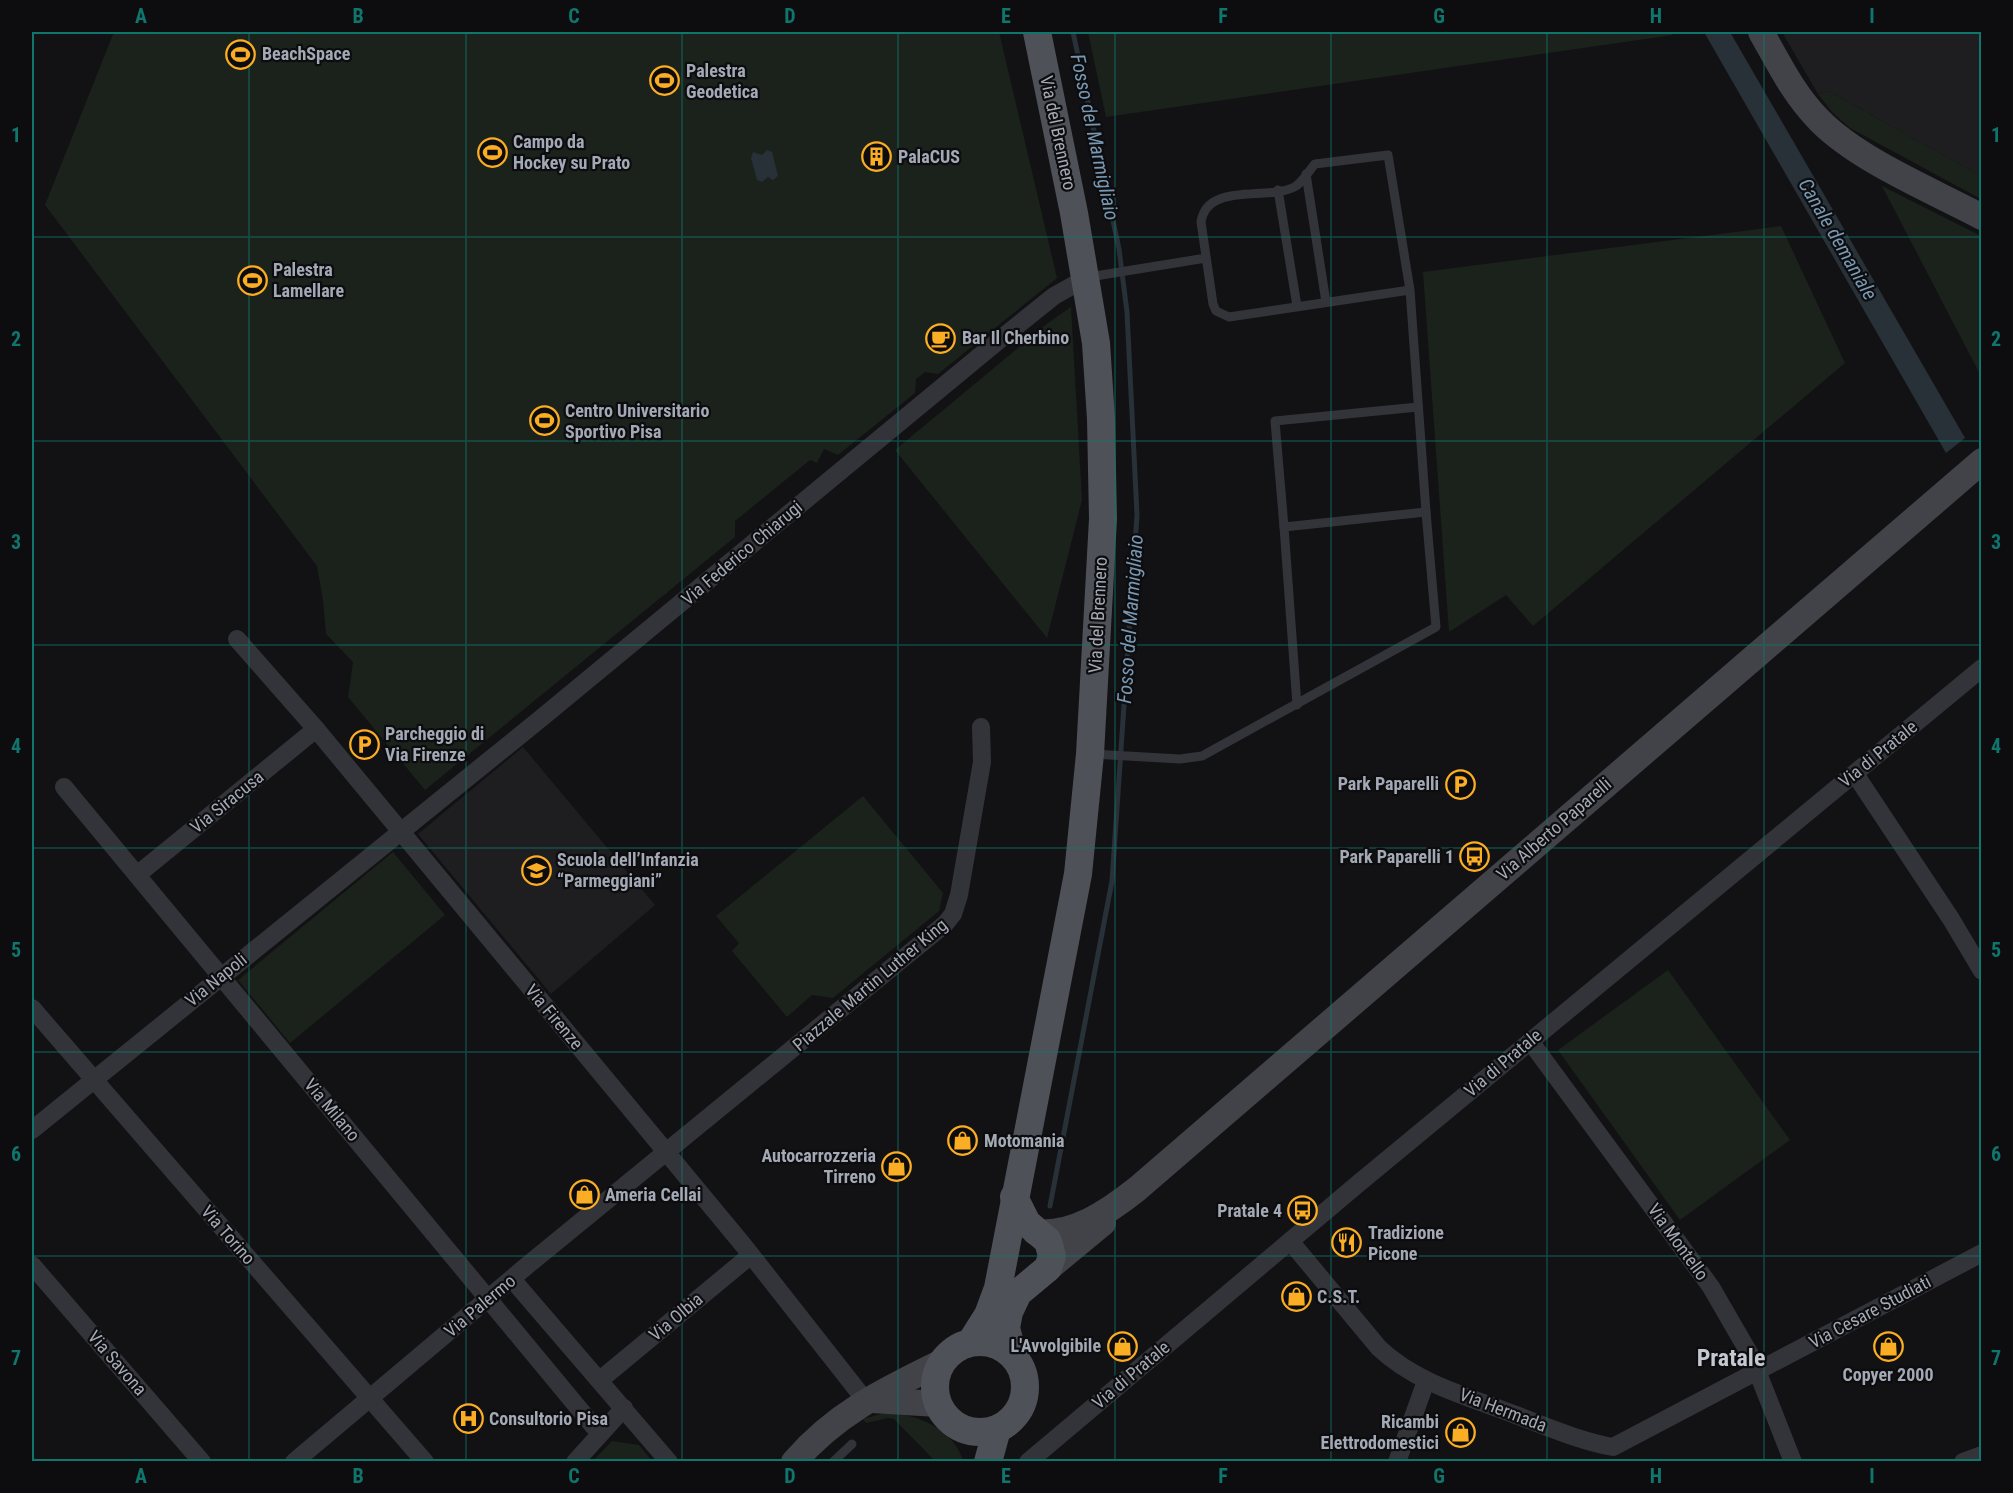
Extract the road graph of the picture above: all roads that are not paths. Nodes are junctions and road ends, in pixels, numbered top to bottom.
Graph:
1 (1037, 32) edge
2 (1761, 32) edge
3 (1306, 174) junction
4 (1278, 190) junction
5 (1982, 217) edge
6 (1206, 258) junction
7 (1095, 276) junction
8 (1410, 290) junction
9 (1326, 302) junction
10 (1297, 306) junction
11 (1418, 407) junction
12 (1982, 461) edge
13 (1426, 513) junction
14 (1284, 527) junction
15 (237, 639) dead end
16 (1982, 668) edge
17 (1297, 705) junction
18 (981, 727) dead end
19 (316, 729) junction
20 (1102, 755) junction
21 (1855, 774) junction
22 (64, 787) dead end
23 (400, 830) junction
24 (137, 875) junction
25 (1982, 971) edge
26 (220, 975) junction
27 (32, 1008) edge
28 (1530, 1041) junction
29 (93, 1080) junction
30 (32, 1130) edge
31 (667, 1153) junction
32 (1014, 1197) junction
33 (1126, 1197) junction
34 (1035, 1232) junction
35 (1290, 1241) junction
36 (1006, 1248) junction
37 (1982, 1253) edge
38 (751, 1255) junction
39 (32, 1265) edge
40 (1046, 1271) junction
41 (512, 1279) junction
42 (488, 1300) junction
43 (971, 1342) junction
44 (1013, 1355) junction
45 (942, 1362) junction
46 (1758, 1371) junction
47 (600, 1380) junction
48 (1426, 1381) junction
49 (371, 1398) junction
50 (865, 1400) junction
51 (938, 1404) junction
52 (624, 1408) junction
53 (997, 1429) junction
54 (967, 1430) junction
55 (600, 1434) junction
56 (852, 1444) dead end
57 (1610, 1454) edge
58 (1982, 1455) edge
59 (202, 1461) edge
60 (294, 1461) edge
61 (425, 1461) edge
62 (575, 1461) edge
63 (669, 1461) edge
64 (794, 1461) edge
65 (833, 1461) edge
66 (973, 1461) edge
67 (988, 1461) edge
68 (1028, 1461) edge
69 (1397, 1461) edge
70 (1793, 1461) edge
71 (1963, 1461) edge

1 - 7 main road, Via del Brennero
2 - 5 main road
3 - 4 lane
3 - 8 lane
3 - 9 lane
4 - 6 lane
4 - 10 lane
6 - 7 lane
6 - 10 lane
7 - 20 main road, Via del Brennero
7 - 23 street, Via Federico Chiarugi
8 - 9 lane
8 - 11 lane
9 - 10 lane
11 - 13 lane
11 - 14 lane
12 - 33 main road, Via Alberto Paparelli
13 - 14 lane
13 - 17 lane
14 - 17 lane
15 - 19 street, Via Firenze
16 - 21 street, Via di Pratale
17 - 20 lane
18 - 31 street, Piazzale Martin Luther King
19 - 23 street, Via Firenze
19 - 24 street, Via Siracusa
20 - 32 main road, Via del Brennero
21 - 25 street
21 - 28 street, Via di Pratale
22 - 24 street, Via Milano
23 - 26 street, Via Napoli
23 - 31 street, Via Firenze
24 - 26 street, Via Milano
26 - 29 street, Via Napoli
26 - 42 street, Via Milano
27 - 29 street, Via Torino
28 - 35 street, Via di Pratale
28 - 46 street, Via Montello
29 - 30 street, Via Napoli
29 - 49 street, Via Torino
31 - 38 street, Via Firenze
31 - 41 street, Via Palermo
32 - 34 main road
32 - 36 main road, Via del Brennero
33 - 34 main road, Via Alberto Paparelli
33 - 40 main road, Via Alberto Paparelli
34 - 36 main road
34 - 40 main road
35 - 48 street, Via Hermada
35 - 68 street, Via di Pratale
36 - 43 main road, Via del Brennero
37 - 46 street, Via Cesare Studiati
38 - 47 street, Via Olbia
38 - 50 street, Via Firenze
39 - 59 street, Via Savona
40 - 44 main road
41 - 42 street, Via Palermo
41 - 47 street
42 - 49 street, Via Palermo
42 - 55 street, Via Milano
43 - 44 main road
43 - 45 main road
44 - 53 main road
45 - 50 main road
45 - 51 main road
46 - 57 street, Via Hermada
46 - 70 street, Via Montello
47 - 52 street
48 - 57 street, Via Hermada
48 - 69 street
49 - 60 street, Via Palermo
49 - 61 street, Via Torino
50 - 51 main road
50 - 64 main road
51 - 54 main road
52 - 55 street
52 - 63 street
53 - 54 main road
53 - 67 main road
54 - 66 main road
55 - 62 street
56 - 65 lane
58 - 71 street

